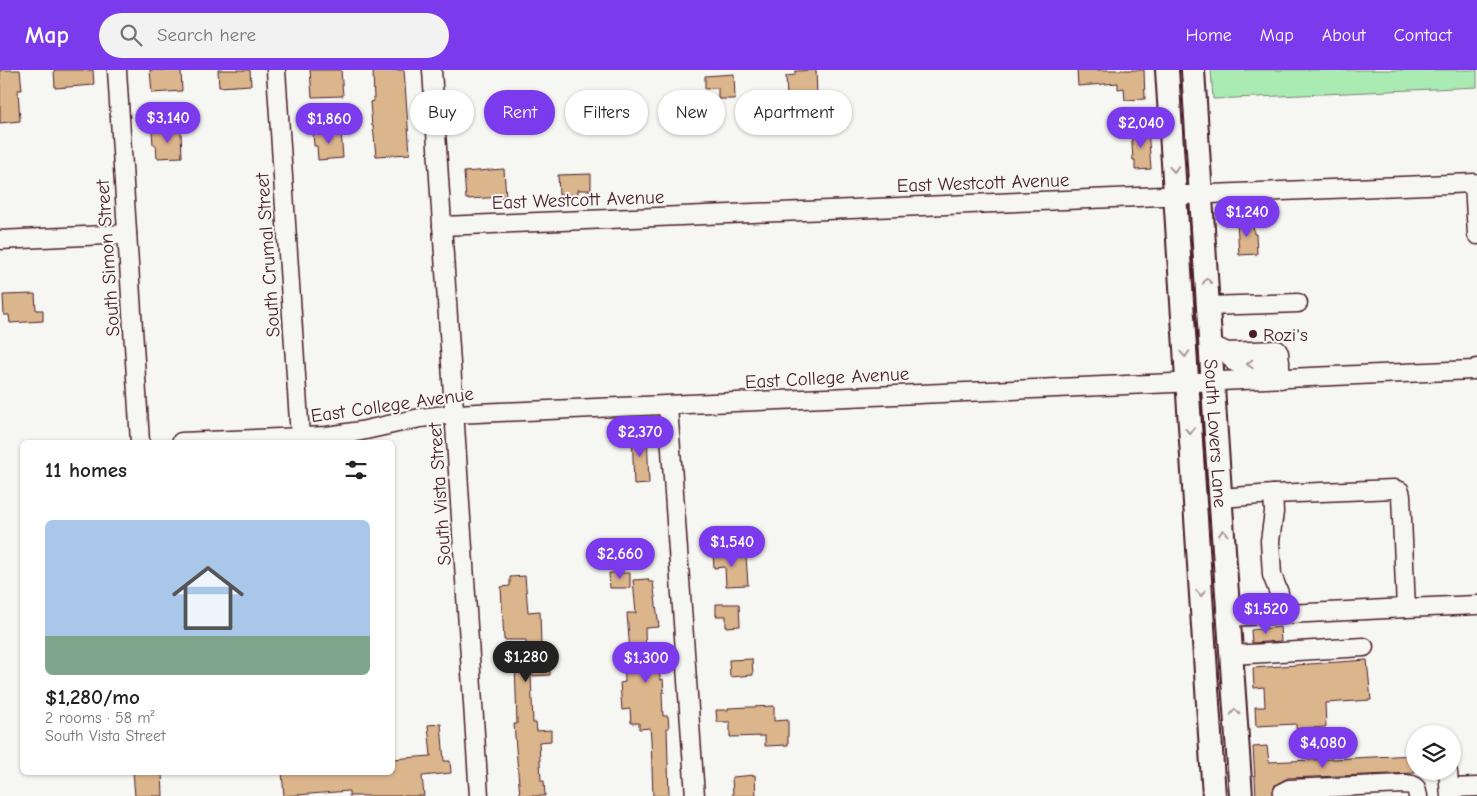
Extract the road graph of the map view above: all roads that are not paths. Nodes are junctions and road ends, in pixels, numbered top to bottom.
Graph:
1 (117, 70) edge
2 (276, 70) edge
3 (432, 70) edge
4 (1167, 70) edge
5 (1193, 70) edge
6 (1175, 194) junction
7 (1201, 194) junction
8 (442, 226) junction
9 (127, 234) junction
10 (1477, 235) edge
11 (0, 240) edge
12 (1298, 303) dead end
13 (1208, 306) junction
14 (1219, 348) junction
15 (1477, 368) edge
16 (1280, 371) junction
17 (1186, 382) junction
18 (1213, 382) junction
19 (668, 406) junction
20 (455, 414) junction
21 (300, 437) junction
22 (140, 440) edge
23 (229, 440) edge
24 (1273, 494) junction
25 (1221, 498) junction
26 (1477, 606) edge
27 (1406, 608) junction
28 (1280, 614) junction
29 (1228, 617) junction
30 (1364, 647) dead end
31 (1231, 655) junction
32 (1208, 694) junction
33 (1449, 785) edge
34 (1477, 787) edge
35 (479, 796) edge
36 (695, 796) edge
37 (1214, 796) edge
38 (1228, 796) edge
39 (1241, 796) edge
40 (1282, 796) edge
41 (1418, 796) edge

1 - 9 street, South Simon Street
2 - 21 street, South Crumal Street
3 - 8 street, South Vista Street
4 -> 6 main road, South Lovers Lane
5 - 7 main road, South Lovers Lane
6 - 7 street, East Westcott Avenue
6 - 8 street, East Westcott Avenue
6 -> 17 main road, South Lovers Lane
7 - 10 street, East Westcott Avenue
13 -> 7 main road, South Lovers Lane
8 - 20 street, South Vista Street
9 - 11 street
9 - 22 street, South Simon Street
12 - 13 street
13 - 14 main road, South Lovers Lane
16 -> 14 street
14 - 18 main road, South Lovers Lane
15 - 16 street, East College Avenue
16 - 18 street, East College Avenue
17 - 18 street, East College Avenue
17 - 19 street, East College Avenue
17 -> 32 main road, South Lovers Lane
18 - 25 main road, South Lovers Lane
19 - 20 street, East College Avenue
19 - 36 street
20 - 21 street, East College Avenue
20 - 35 street, South Vista Street
21 - 23 street, East College Avenue
24 - 25 street
24 - 27 street
24 - 28 street
29 -> 25 main road, South Lovers Lane
26 - 27 street
27 - 28 street
28 - 29 street
29 - 31 main road, South Lovers Lane
30 - 31 street
39 -> 31 main road, South Lovers Lane
32 - 37 main road, South Lovers Lane
32 - 38 main road
33 - 34 street
40 - 41 street

